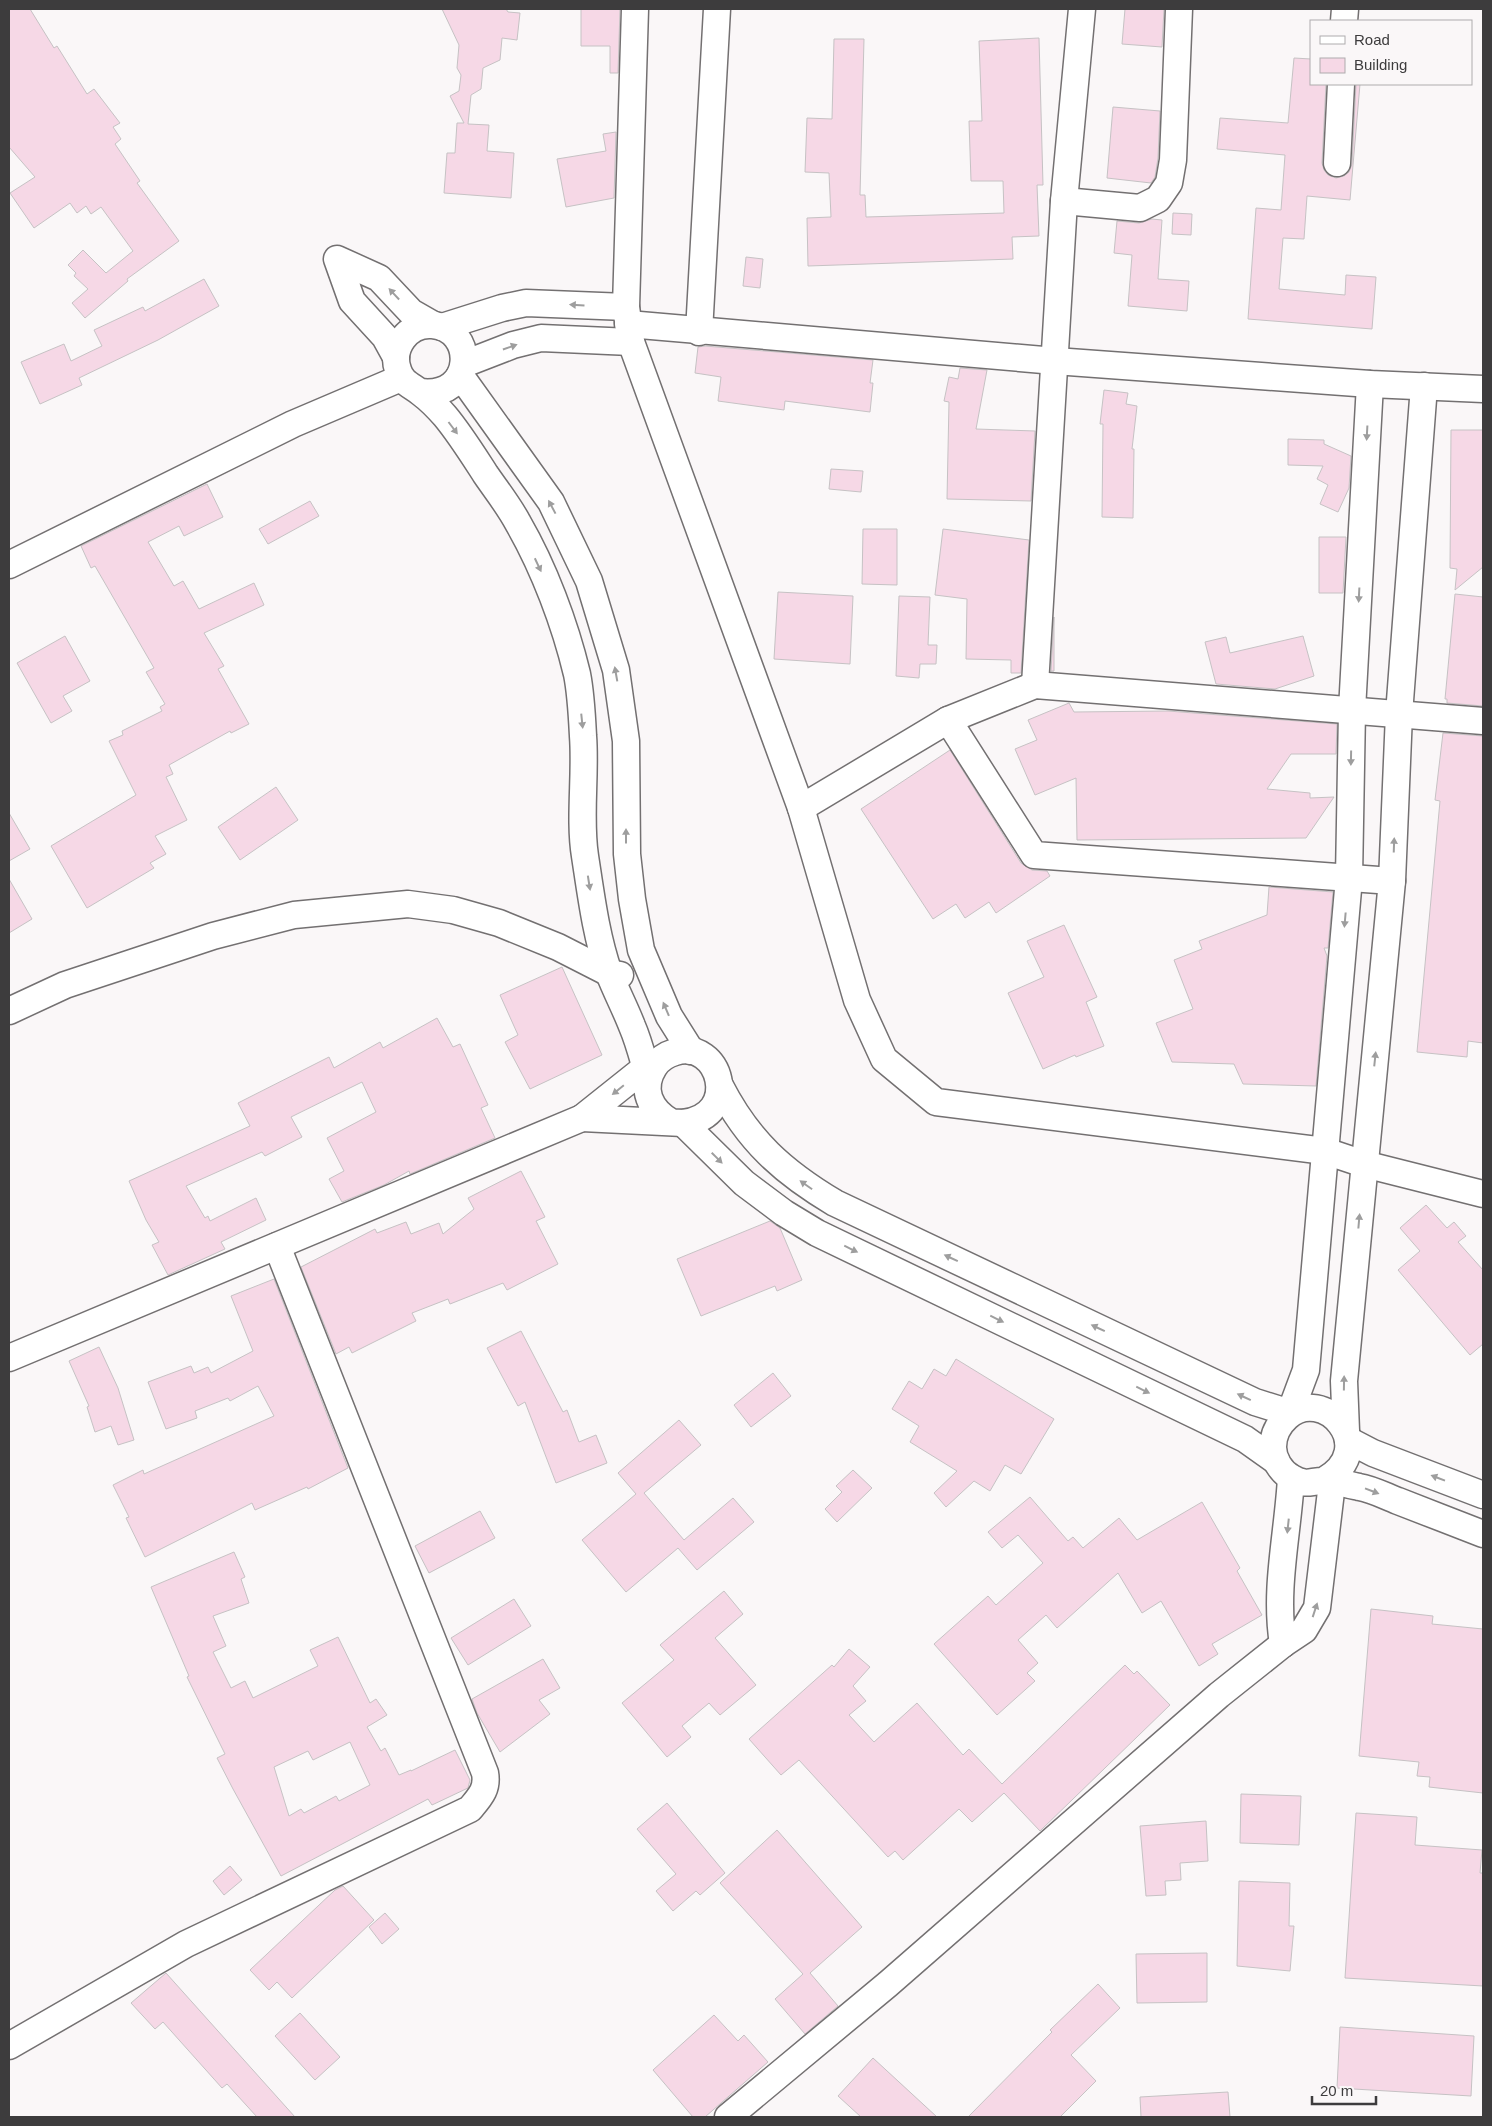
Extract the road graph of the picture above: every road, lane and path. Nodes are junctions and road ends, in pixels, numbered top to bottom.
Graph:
1 (635, 9) edge
2 (718, 9) edge
3 (1082, 9) edge
4 (1179, 9) edge
5 (1341, 85) edge
6 (1337, 164) dead end
7 (1064, 201) junction
8 (628, 324) junction
9 (437, 326) junction
10 (699, 332) junction
11 (1055, 361) junction
12 (462, 369) junction
13 (406, 376) junction
14 (1370, 384) junction
15 (1424, 386) junction
16 (1483, 389) edge
17 (9, 565) edge
18 (1034, 685) junction
19 (1352, 710) junction
20 (1399, 714) junction
21 (948, 720) junction
22 (1483, 721) edge
23 (801, 808) junction
24 (1349, 878) junction
25 (1392, 881) junction
26 (609, 973) junction
27 (654, 980) junction
28 (9, 1012) edge
29 (691, 1051) junction
30 (650, 1068) junction
31 (720, 1086) junction
32 (582, 1118) junction
33 (677, 1122) junction
34 (1325, 1151) junction
35 (1364, 1164) junction
36 (1483, 1194) edge
37 (277, 1246) junction
38 (9, 1358) edge
39 (1290, 1413) junction
40 (1347, 1436) junction
41 (1284, 1470) junction
42 (1331, 1479) junction
43 (1483, 1495) edge
44 (1483, 1534) edge
45 (1283, 1644) junction
46 (9, 2046) edge
47 (728, 2117) edge

1 - 8 street
2 - 10 street
3 - 7 street
4 - 7 street
5 - 6 street
7 - 11 street
8 -> 9 street
8 - 10 street
12 -> 8 street
8 - 23 street
9 - 12 street
9 - 13 street
9 -> 13 street
10 - 11 street
11 - 14 street
11 - 18 street
12 - 13 street
27 -> 12 street
13 - 17 street
13 -> 26 street
14 - 15 street
14 -> 19 street
15 - 16 street
15 - 20 street
18 - 19 street
18 - 21 street
19 - 20 street
19 -> 24 street
20 - 22 street
25 -> 20 street
21 - 23 street
21 - 24 street
23 - 34 street
24 - 25 street
24 -> 34 street
35 -> 25 street
26 - 27 street
26 - 28 street
26 - 30 street
29 -> 27 street
29 - 30 street
29 - 31 street
30 -> 32 street
30 - 33 street
31 - 33 street
39 -> 31 street
32 - 33 street
32 - 37 street
33 -> 41 street
34 - 35 street
34 - 39 street
35 - 36 street
40 -> 35 street
37 - 38 street
37 - 46 street
39 - 40 street
39 - 41 street
40 - 42 street
43 -> 40 street
41 - 42 street
41 -> 45 street
42 -> 44 street
45 -> 42 street
45 - 47 street

